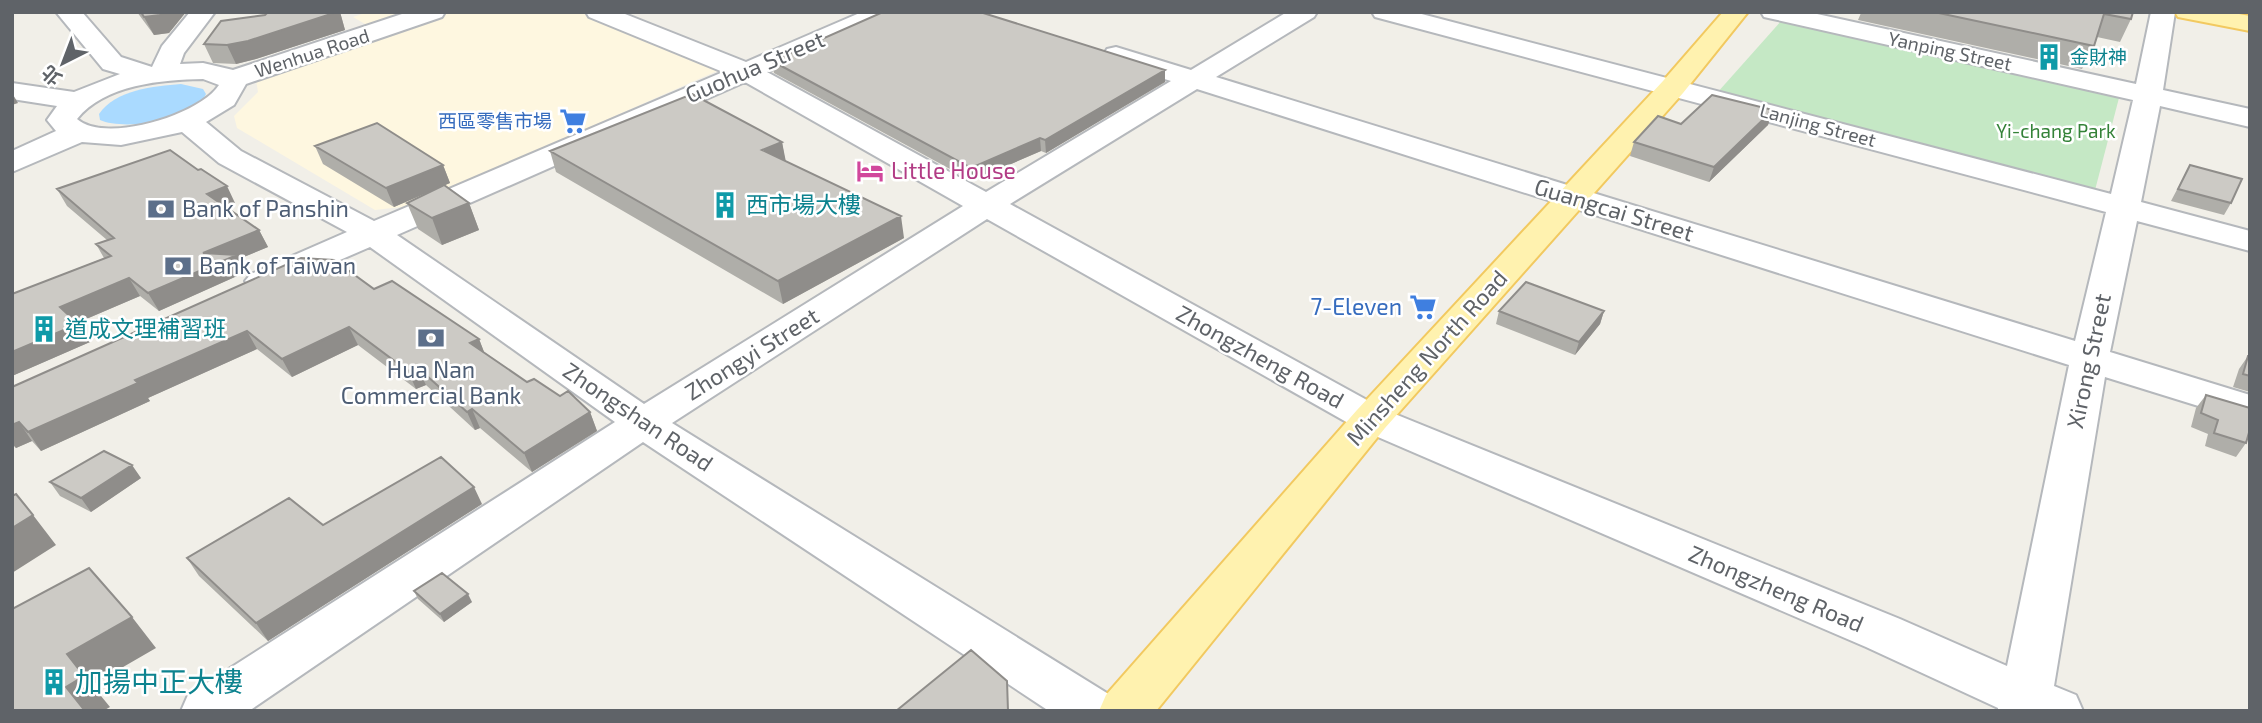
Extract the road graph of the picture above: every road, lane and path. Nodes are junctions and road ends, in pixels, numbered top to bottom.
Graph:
1 (68, 12) edge
2 (203, 12) edge
3 (433, 12) edge
4 (598, 12) edge
5 (884, 12) edge
6 (1305, 12) edge
7 (1384, 12) edge
8 (1736, 12) edge
9 (1773, 12) edge
10 (2162, 12) edge
11 (2187, 12) edge
12 (2250, 24) edge
13 (1092, 48) edge
14 (747, 72) junction
15 (157, 74) junction
16 (1194, 79) junction
17 (230, 80) junction
18 (1673, 87) junction
19 (12, 91) edge
20 (2149, 95) junction
21 (78, 101) junction
22 (2250, 118) edge
23 (187, 121) junction
24 (75, 134) junction
25 (12, 163) edge
26 (1571, 196) junction
27 (988, 204) junction
28 (2122, 206) junction
29 (371, 232) junction
30 (2250, 241) edge
31 (237, 293) edge
32 (2090, 359) junction
33 (2250, 409) edge
34 (1371, 419) junction
35 (643, 424) junction
36 (2036, 706) edge
37 (207, 711) edge
38 (1091, 711) edge
39 (1125, 711) edge

1 - 15 street
2 - 15 street
3 - 17 street, Wenhua Road
4 - 14 street, Zhongzheng Road
5 - 14 street, Guohua Street
6 - 16 street, Zhongyi Street
7 - 18 street, Lanjing Street
8 - 18 main road, Minsheng North Road
9 - 20 street, Yanping Street
10 - 20 street, Xirong Street
11 - 12 main road
13 - 16 street, Guangcai Street
14 - 27 street, Zhongzheng Road
14 - 29 street, Guohua Street
15 - 17 street
15 - 21 street
16 - 26 street, Guangcai Street
16 - 27 street, Zhongyi Street
17 - 23 street
18 - 26 main road, Minsheng North Road
18 - 28 street, Lanjing Street
19 - 21 street
20 - 22 street, Yanping Street
20 - 28 street, Xirong Street
21 - 24 street
23 - 24 street
23 - 29 street, Zhongshan Road
24 - 25 street
26 - 32 street, Guangcai Street
26 - 34 main road, Minsheng North Road
27 - 34 street, Zhongzheng Road
27 - 35 street, Zhongyi Street
28 - 30 street, Lanjing Street
28 - 32 street, Xirong Street
29 - 31 street, Guohua Street
29 - 35 street, Zhongshan Road
32 - 33 street, Guangcai Street
32 - 36 street, Xirong Street
34 - 36 street, Zhongzheng Road
34 - 39 main road, Minsheng North Road
35 - 37 street, Zhongyi Street
35 - 38 street, Zhongshan Road

